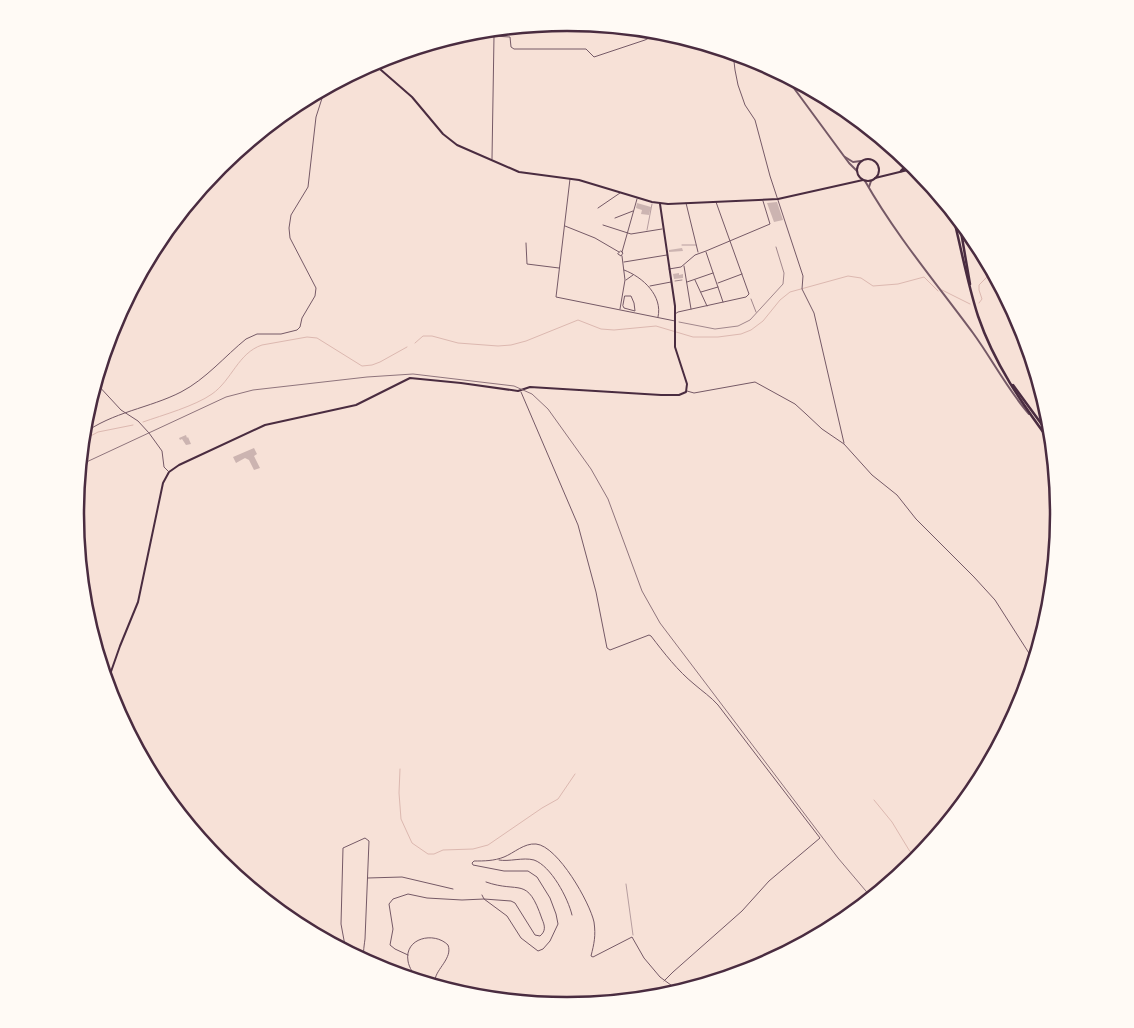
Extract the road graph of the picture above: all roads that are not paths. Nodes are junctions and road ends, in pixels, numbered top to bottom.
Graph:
1 (497, 36) edge
2 (494, 37) edge
3 (648, 38) edge
4 (733, 61) edge
5 (380, 69) edge
6 (794, 88) edge
7 (322, 99) edge
8 (843, 156) junction
9 (492, 161) junction
10 (861, 162) junction
11 (879, 169) junction
12 (903, 169) edge
13 (905, 170) edge
14 (857, 171) junction
15 (901, 171) junction
16 (858, 175) junction
17 (887, 175) junction
18 (570, 178) junction
19 (875, 178) junction
20 (864, 180) junction
21 (871, 181) junction
22 (852, 183) junction
23 (869, 190) junction
24 (621, 193) junction
25 (637, 198) junction
26 (778, 199) junction
27 (763, 200) junction
28 (652, 202) junction
29 (716, 202) junction
30 (660, 204) junction
31 (686, 204) junction
32 (598, 208) dead end
33 (633, 211) junction
34 (615, 218) dead end
35 (564, 226) junction
36 (602, 226) dead end
37 (663, 229) junction
38 (956, 229) edge
39 (627, 232) junction
40 (647, 232) junction
41 (962, 238) edge
42 (730, 241) junction
43 (526, 243) dead end
44 (696, 244) junction
45 (682, 245) dead end
46 (706, 251) junction
47 (619, 252) junction
48 (622, 252) junction
49 (699, 253) junction
50 (667, 255) junction
51 (622, 256) junction
52 (624, 262) junction
53 (684, 265) junction
54 (559, 268) junction
55 (669, 269) junction
56 (624, 270) junction
57 (713, 273) junction
58 (634, 274) junction
59 (743, 274) junction
60 (625, 280) junction
61 (694, 280) junction
62 (671, 282) junction
63 (686, 282) junction
64 (717, 283) junction
65 (650, 286) dead end
66 (970, 286) junction
67 (718, 287) junction
68 (700, 292) junction
69 (723, 302) junction
70 (708, 306) junction
71 (624, 308) joint
72 (675, 309) junction
73 (620, 310) junction
74 (691, 310) junction
75 (678, 312) junction
76 (675, 315) junction
77 (658, 318) junction
78 (675, 321) junction
79 (1005, 374) junction
80 (101, 388) edge
81 (520, 391) junction
82 (687, 391) junction
83 (125, 413) junction
84 (1033, 419) junction
85 (1041, 423) edge
86 (92, 428) edge
87 (1042, 431) edge
88 (844, 444) junction
89 (169, 472) junction
90 (1029, 653) edge
91 (111, 672) edge
92 (498, 859) junction
93 (367, 878) junction
94 (486, 882) dead end
95 (626, 884) dead end
96 (453, 889) dead end
97 (482, 895) dead end
98 (484, 899) junction
99 (572, 915) dead end
100 (632, 937) junction
101 (345, 942) edge
102 (363, 952) edge
103 (408, 955) junction
104 (413, 971) edge
105 (435, 978) edge
106 (664, 981) junction
107 (670, 985) edge

1 - 3 street
2 - 9 street
4 - 26 street
5 - 9 main road
6 - 8 street
7 - 83 street
8 - 10 street
8 - 14 street
9 - 18 main road
10 - 11 main road
10 - 14 main road
11 - 17 main road
11 - 19 main road
12 - 15 main road
13 - 15 main road
14 - 16 main road
15 - 17 main road
16 - 20 main road
16 - 22 main road
17 - 19 main road
18 - 24 main road
18 - 35 street
19 - 21 main road
20 - 21 main road
20 - 22 main road
20 - 23 street
21 - 23 street
22 - 26 main road
23 - 84 street
24 - 25 main road
24 - 32 street
25 - 28 main road
25 - 33 street
26 - 27 main road
26 - 88 street
27 - 29 main road
27 - 42 street
28 - 30 main road
28 - 40 lane
29 - 31 main road
29 - 42 street
30 - 31 main road
30 - 37 main road
31 - 44 street
33 - 34 street
33 - 39 street
35 - 47 street
35 - 54 street
36 - 39 street
37 - 40 street
37 - 50 main road
38 - 66 main road
39 - 40 street
39 - 48 street
41 - 66 main road
42 - 46 street
42 - 59 street
43 - 54 street
44 - 45 lane
44 - 49 street
46 - 49 street
46 - 57 street
47 - 48 street
47 - 51 street
48 - 51 street
49 - 53 street
50 - 52 street
50 - 55 main road
51 - 52 street
52 - 56 street
53 - 55 street
53 - 63 street
54 - 73 street
55 - 62 main road
56 - 58 street
56 - 60 street
57 - 61 street
57 - 64 street
58 - 60 street
58 - 77 street
59 - 64 street
59 - 69 street
60 - 73 street
61 - 63 street
61 - 68 street
62 - 65 street
62 - 72 main road
63 - 74 street
64 - 67 street
66 - 79 main road
67 - 68 street
67 - 69 street
68 - 70 street
69 - 70 street
70 - 74 street
71 - 71 street
72 - 75 main road
72 - 76 main road
73 - 77 street
74 - 75 street
75 - 76 street
76 - 78 main road
77 - 78 street
78 - 82 main road
79 - 84 main road
79 - 85 main road
80 - 83 street
81 - 82 main road
81 - 89 main road
81 - 106 street
82 - 88 street
83 - 86 street
83 - 89 street
84 - 87 main road
88 - 90 street
89 - 91 main road
92 - 98 street
92 - 99 street
92 - 100 street
93 - 96 street
93 - 101 street
93 - 102 street
94 - 98 street
95 - 100 lane
97 - 98 street
98 - 103 street
100 - 106 street
103 - 104 street
103 - 105 street
106 - 107 street

